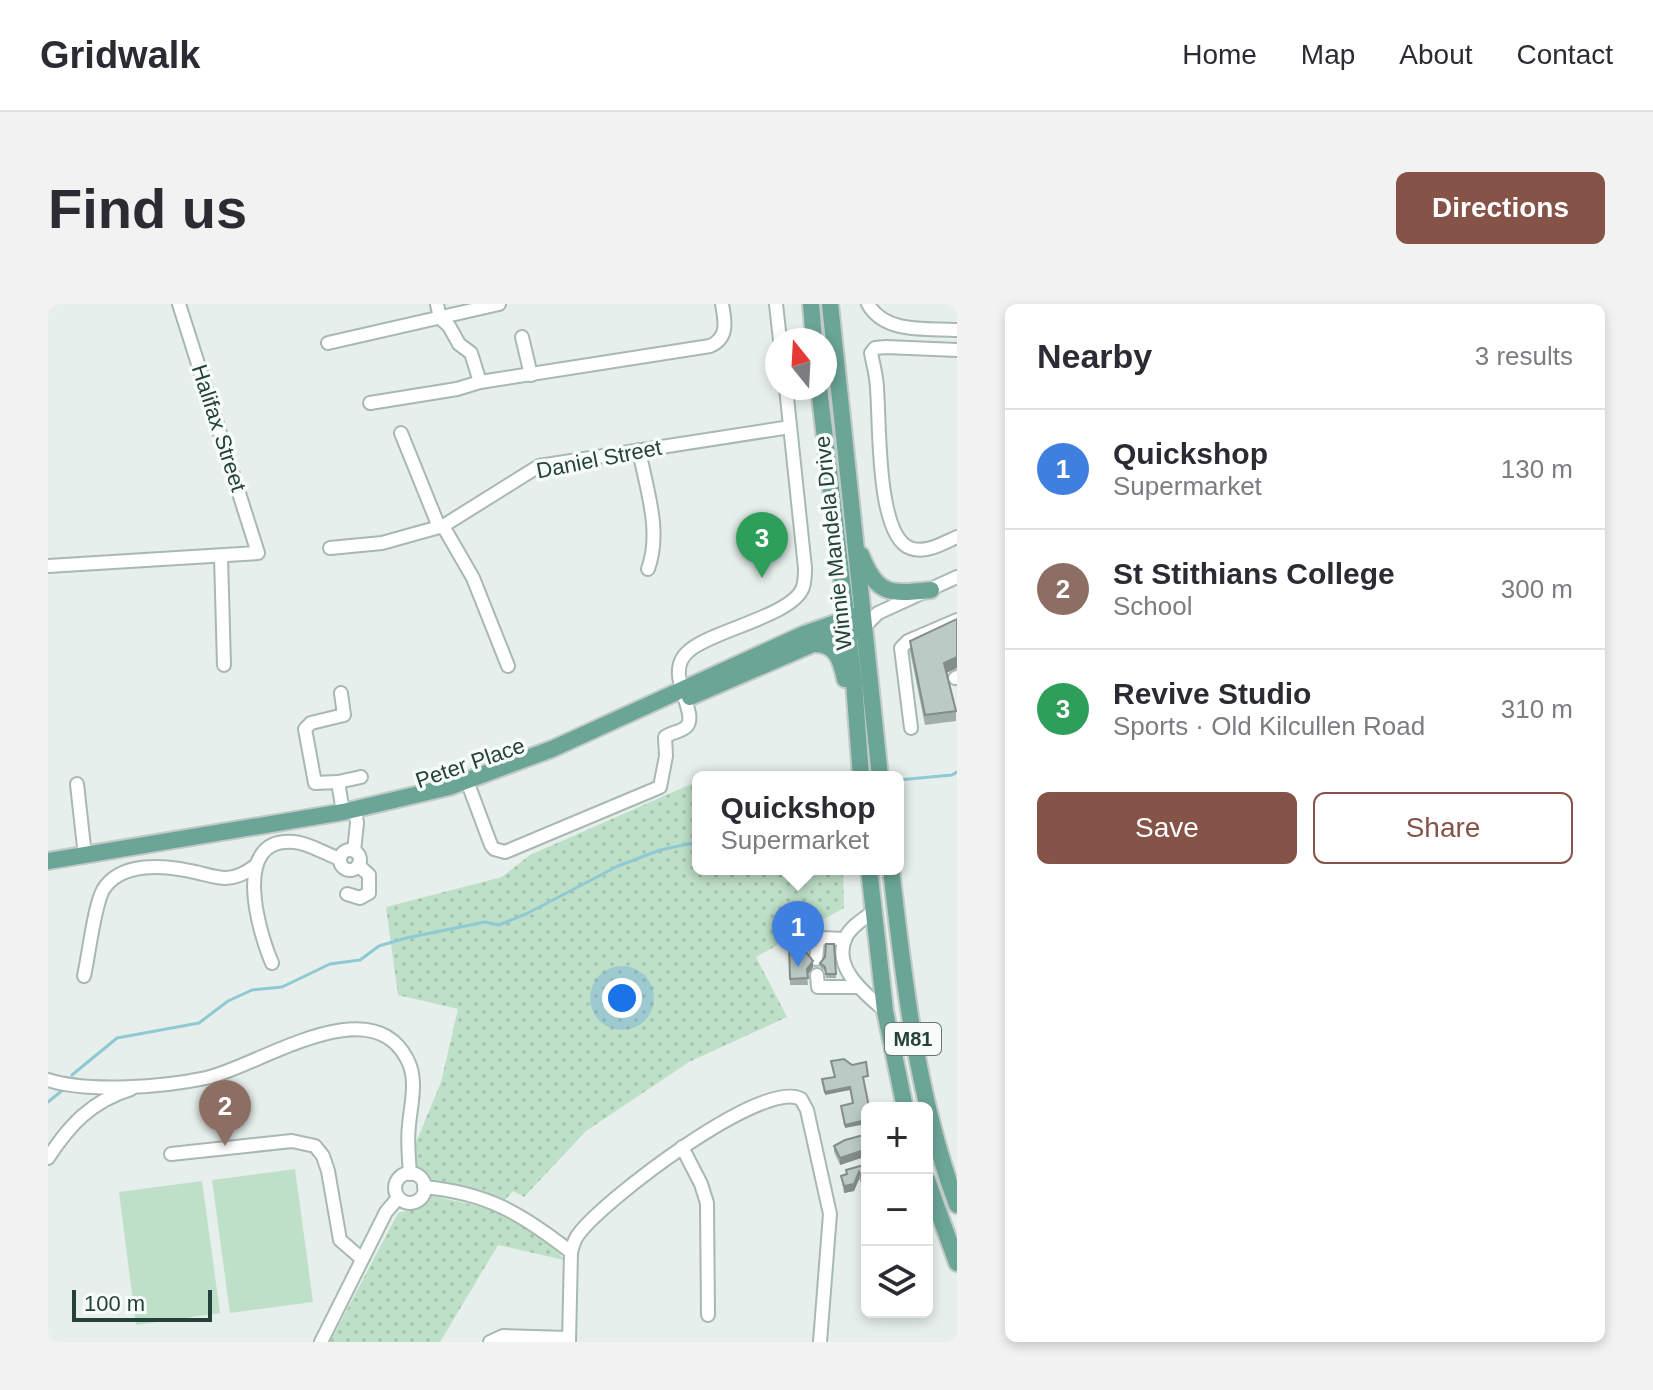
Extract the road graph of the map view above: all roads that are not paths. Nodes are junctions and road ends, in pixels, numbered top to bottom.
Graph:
1 (179, 304) edge
2 (437, 304) edge
3 (499, 304) edge
4 (722, 304) edge
5 (776, 304) edge
6 (811, 304) edge
7 (830, 304) edge
8 (868, 304) edge
9 (448, 316) edge
10 (881, 319) junction
11 (779, 328) edge
12 (813, 328) edge
13 (957, 330) edge
14 (522, 337) dead end
15 (328, 343) dead end
16 (886, 347) junction
17 (957, 350) edge
18 (531, 375) junction
19 (480, 382) junction
20 (787, 400) edge
21 (821, 400) edge
22 (370, 403) dead end
23 (790, 427) junction
24 (401, 433) dead end
25 (639, 450) junction
26 (441, 526) junction
27 (957, 537) edge
28 (855, 539) junction
29 (330, 548) dead end
30 (221, 556) junction
31 (48, 566) edge
32 (648, 569) dead end
33 (957, 577) edge
34 (931, 590) junction
35 (957, 620) edge
36 (859, 621) junction
37 (813, 644) junction
38 (224, 665) dead end
39 (508, 666) dead end
40 (341, 693) dead end
41 (682, 694) junction
42 (856, 724) junction
43 (911, 728) dead end
44 (879, 770) edge
45 (860, 771) edge
46 (361, 777) dead end
47 (338, 782) junction
48 (77, 784) dead end
49 (469, 785) junction
50 (352, 813) junction
51 (354, 851) junction
52 (85, 856) junction
53 (340, 859) junction
54 (48, 861) edge
55 (358, 865) junction
56 (255, 866) junction
57 (48, 868) edge
58 (870, 875) edge
59 (892, 875) edge
60 (234, 877) junction
61 (254, 885) junction
62 (347, 894) dead end
63 (874, 911) junction
64 (845, 939) junction
65 (816, 959) edge
66 (272, 963) dead end
67 (817, 975) dead end
68 (84, 976) dead end
69 (858, 987) junction
70 (885, 1011) junction
71 (48, 1080) edge
72 (142, 1085) junction
73 (904, 1102) edge
74 (682, 1147) junction
75 (171, 1154) dead end
76 (48, 1158) edge
77 (410, 1174) junction
78 (424, 1187) junction
79 (933, 1197) edge
80 (398, 1198) junction
81 (957, 1205) edge
82 (571, 1252) junction
83 (362, 1259) junction
84 (957, 1263) edge
85 (708, 1315) dead end
86 (569, 1340) edge
87 (321, 1342) edge
88 (490, 1342) edge
89 (820, 1342) edge

1 - 30 street, Halifax Street
2 - 9 street
3 - 9 street
4 - 18 street
5 - 11 street
6 - 12 main road
7 - 28 main road, Winnie Mandela Drive
8 - 10 street
9 - 15 street
9 - 19 street
10 - 13 street
10 - 16 street
14 - 18 street
16 - 17 street
16 - 27 street
18 - 19 street
19 - 22 street
20 - 23 street
21 - 36 main road, Winnie Mandela Drive
23 - 25 street, Daniel Street
23 - 41 street
24 - 26 street
25 - 26 street, Daniel Street
25 - 32 street
26 - 29 street, Daniel Street
26 - 39 street
28 - 34 main road
28 - 36 main road, Winnie Mandela Drive
30 - 31 street
30 - 38 street
33 - 34 street, Peter Place
34 - 36 street, Peter Place
35 - 43 street
36 - 37 main road, Peter Place
36 - 41 main road, Peter Place
36 - 42 main road, Winnie Mandela Drive
36 - 44 main road, Winnie Mandela Drive
37 - 41 main road, Peter Place
37 - 42 main road
40 - 47 street
41 - 49 main road, Peter Place
41 - 49 street
42 - 45 main road, Winnie Mandela Drive
46 - 47 street
47 - 50 street
48 - 52 street
49 - 50 main road, Peter Place
50 - 51 street
50 - 52 main road, Peter Place
50 - 57 main road, Peter Place
51 - 53 street
51 - 55 street
52 - 54 main road, Peter Place
53 - 55 street
53 - 56 street
55 - 62 street
56 - 60 street
56 - 61 street
58 - 63 main road, M81
59 - 81 main road, M81
60 - 61 street
60 - 68 street
61 - 66 street
63 - 64 street
63 - 70 main road, M81
64 - 65 street
64 - 69 street
67 - 69 street
69 - 70 street
70 - 73 main road, M81
71 - 72 street
72 - 76 street
72 - 77 street
74 - 82 street
74 - 85 street
74 - 89 street
75 - 83 street
77 - 78 street
77 - 80 street
78 - 80 street
78 - 82 street
79 - 84 main road
80 - 83 street
82 - 86 street
83 - 87 street
86 - 88 street

